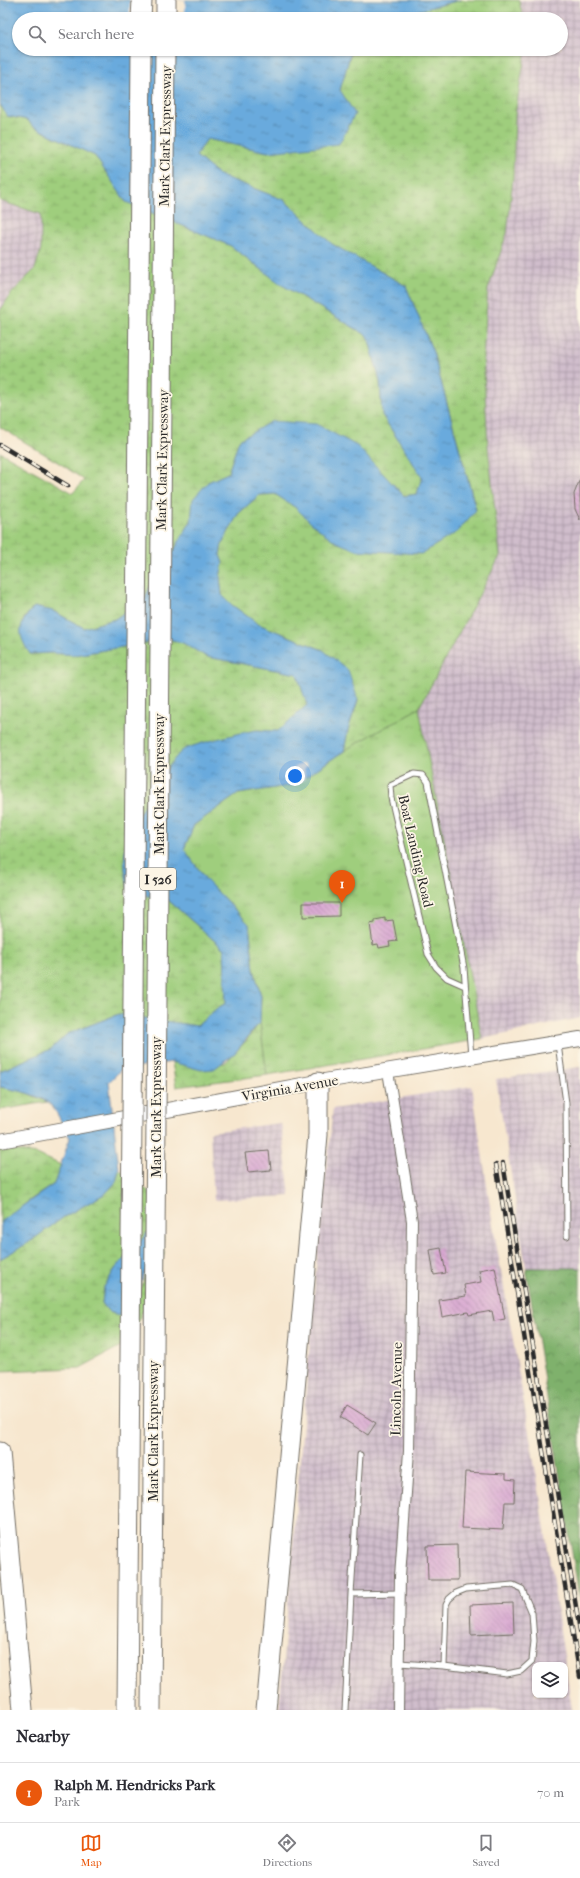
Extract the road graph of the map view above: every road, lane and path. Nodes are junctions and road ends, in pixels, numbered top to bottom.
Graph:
1 (142, 0) edge
2 (166, 0) edge
3 (142, 12) edge
4 (166, 12) edge
5 (141, 56) edge
6 (165, 56) edge
7 (465, 986) junction
8 (580, 1039) edge
9 (558, 1043) junction
10 (471, 1057) junction
11 (388, 1071) junction
12 (318, 1082) junction
13 (0, 1141) edge
14 (567, 1236) dead end
15 (0, 1452) edge
16 (360, 1455) dead end
17 (400, 1593) junction
18 (351, 1594) junction
19 (399, 1663) junction
20 (444, 1666) junction
21 (23, 1710) edge
22 (128, 1710) edge
23 (151, 1710) edge
24 (266, 1710) edge
25 (345, 1710) edge
26 (398, 1710) edge

1 - 3 highway
2 - 4 highway
5 - 22 highway, Mark Clark Expressway / I 526, bridge
6 - 23 highway, Mark Clark Expressway / I 526, bridge
7 - 7 lane, Boat Landing Road
7 - 10 lane, Boat Landing Road
8 - 9 main road, Virginia Avenue
9 - 10 main road, Virginia Avenue
9 - 14 lane
10 - 11 main road, Virginia Avenue
11 - 12 main road, Virginia Avenue
11 - 17 street, Lincoln Avenue
12 - 13 main road, Virginia Avenue, bridge
12 - 24 highway
15 - 21 highway
16 - 18 lane
17 - 18 lane
17 - 19 street, Lincoln Avenue
18 - 25 lane
19 - 20 lane
19 - 26 street, Lincoln Avenue
20 - 20 lane

